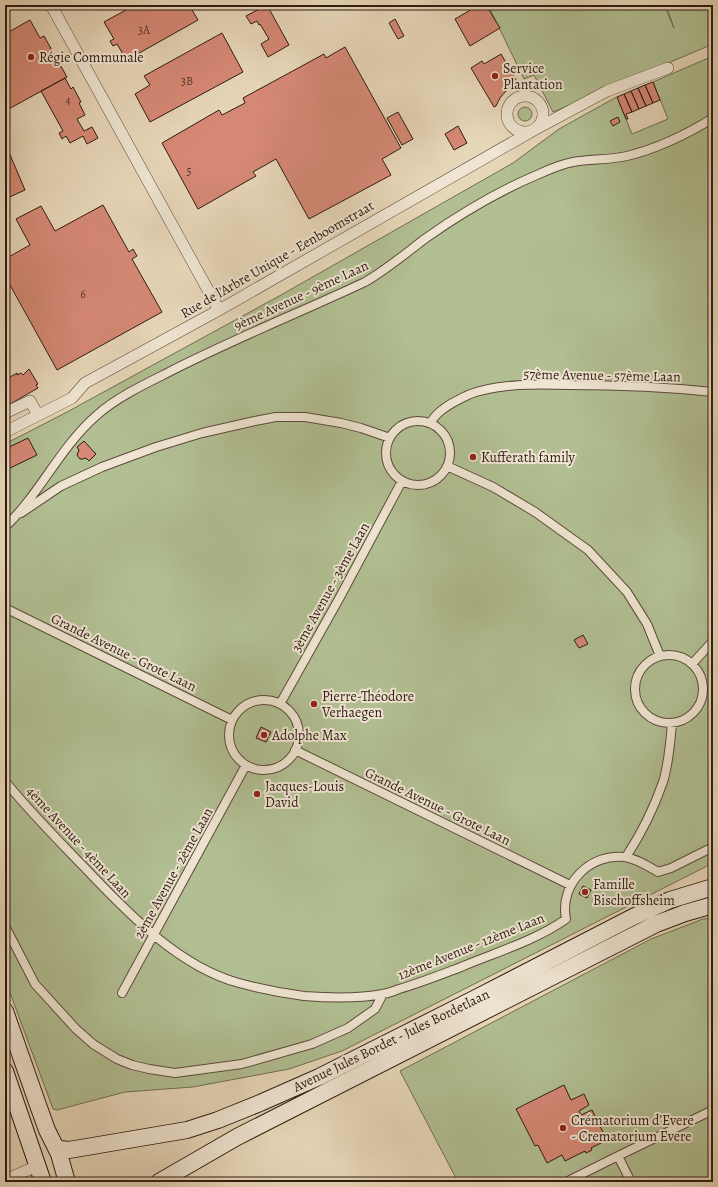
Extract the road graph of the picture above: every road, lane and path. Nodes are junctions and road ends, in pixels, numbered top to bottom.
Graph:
1 (51, 5) edge
2 (668, 68) dead end
3 (713, 118) edge
4 (219, 310) junction
5 (713, 392) edge
6 (5, 413) edge
7 (38, 415) junction
8 (430, 423) junction
9 (5, 432) edge
10 (390, 438) junction
11 (447, 466) junction
12 (402, 481) junction
13 (17, 516) junction
14 (5, 527) edge
15 (5, 608) edge
16 (713, 641) edge
17 (660, 656) junction
18 (692, 664) junction
19 (280, 704) junction
20 (232, 720) junction
21 (672, 724) junction
22 (295, 750) junction
23 (246, 765) junction
24 (5, 781) edge
25 (713, 847) edge
26 (626, 857) junction
27 (570, 885) junction
28 (713, 887) edge
29 (713, 905) edge
30 (5, 926) edge
31 (154, 935) junction
32 (122, 993) dead end
33 (383, 994) junction
34 (5, 1011) edge
35 (5, 1071) edge
36 (38, 1105) junction
37 (713, 1110) edge
38 (19, 1113) junction
39 (56, 1147) junction
40 (618, 1156) junction
41 (37, 1166) junction
42 (5, 1180) edge
43 (43, 1182) edge
44 (67, 1182) edge
45 (159, 1182) edge
46 (566, 1182) edge
47 (631, 1182) edge

1 - 4 street
2 - 4 street, Rue de l'Arbre Unique - Eenboomstraat
3 - 13 street, 9ème Avenue - 9ème Laan
4 - 7 street, Rue de l'Arbre Unique - Eenboomstraat
5 - 8 street, 57ème Avenue - 57ème Laan
6 - 7 street
7 - 9 street, Rue de l'Arbre Unique - Eenboomstraat
8 - 10 street
8 - 11 street
10 - 12 street
10 - 13 street
11 - 12 street
11 - 17 street
12 - 19 street, 3ème Avenue - 3ème Laan
13 - 14 street, 9ème Avenue - 9ème Laan
15 - 20 street, Grande Avenue - Grote Laan
16 - 18 street
17 - 18 street
17 - 21 street
18 - 21 street
19 - 20 street
19 - 22 street
20 - 23 street
21 - 26 street
22 - 23 street
22 - 27 street, Grande Avenue - Grote Laan
23 - 31 street, 2ème Avenue - 2ème Laan
24 - 31 street, 4ème Avenue - 4ème Laan
25 - 26 street
26 - 27 street
27 - 33 street, 12ème Avenue - 12ème Laan
28 - 39 main road, Avenue Jules Bordet - Jules Bordetlaan
29 - 45 main road, Avenue Jules Bordet - Jules Bordetlaan
30 - 33 street
31 - 32 street, 2ème Avenue - 2ème Laan
31 - 33 street, 4ème Avenue - 4ème Laan
34 - 36 main road
35 - 38 main road
36 - 38 main road
36 - 39 main road
37 - 40 street
38 - 41 main road
39 - 44 main road
40 - 46 street
40 - 47 street
41 - 42 street
41 - 43 main road

